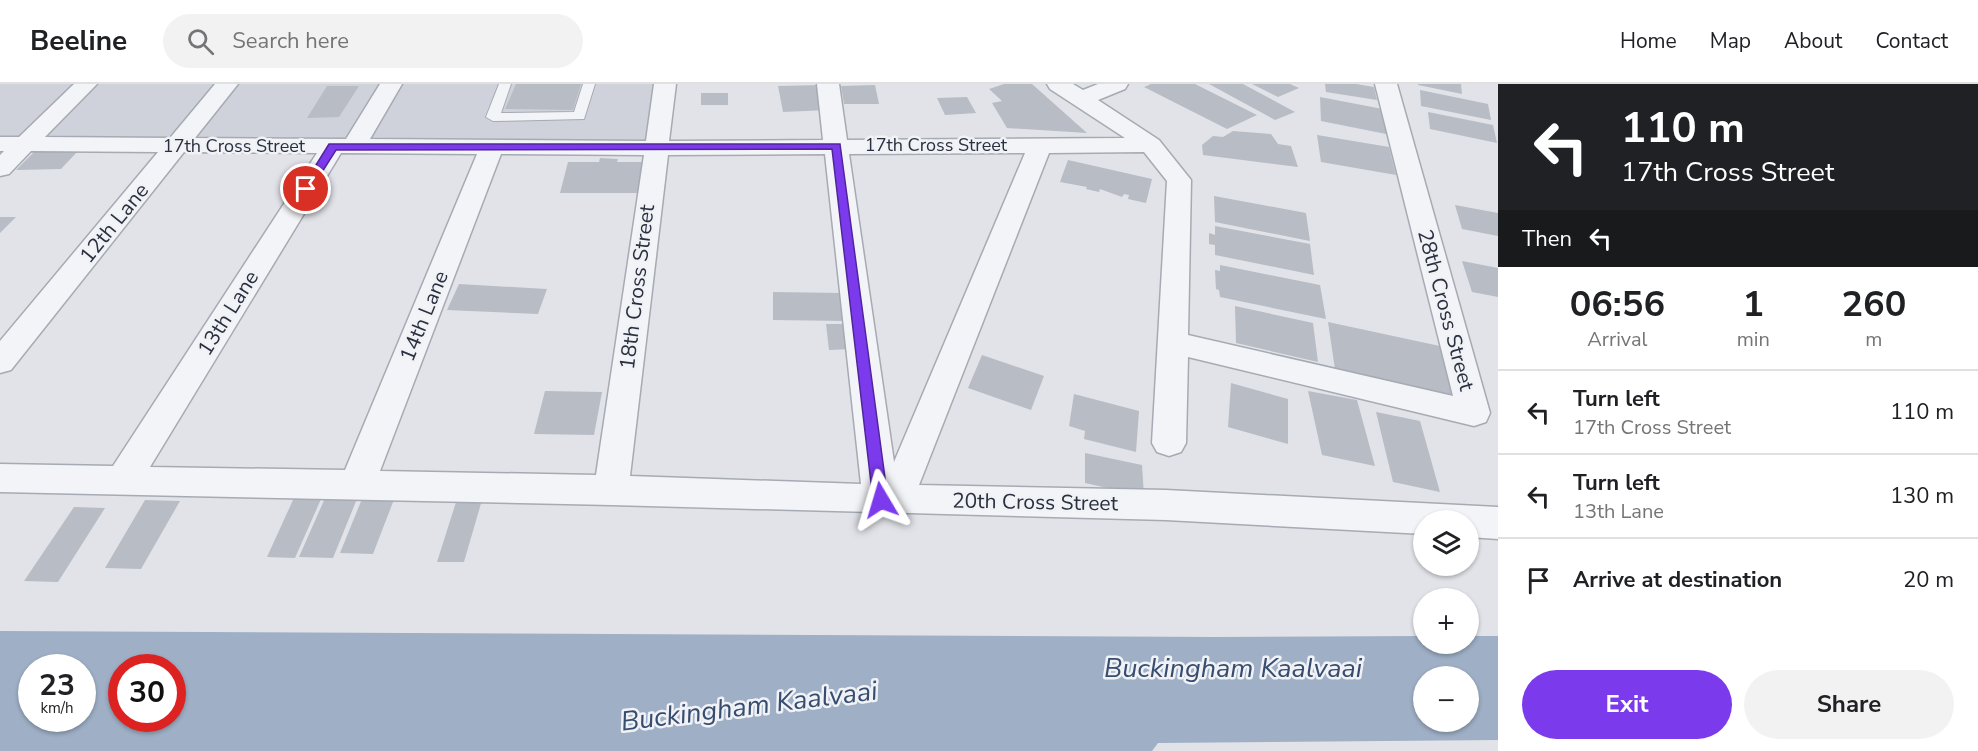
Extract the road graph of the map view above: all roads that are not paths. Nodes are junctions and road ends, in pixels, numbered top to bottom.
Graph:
1 (86, 84) edge
2 (227, 84) edge
3 (391, 84) edge
4 (505, 84) edge
5 (590, 84) edge
6 (665, 84) edge
7 (828, 84) edge
8 (1058, 84) edge
9 (1117, 84) edge
10 (1386, 84) edge
11 (1081, 99) junction
12 (0, 144) edge
13 (26, 144) junction
14 (1040, 145) junction
15 (1151, 145) junction
16 (177, 146) junction
17 (836, 146) junction
18 (343, 147) junction
19 (492, 147) junction
20 (655, 148) junction
21 (0, 169) edge
22 (1175, 343) junction
23 (0, 362) edge
24 (1169, 443) dead end
25 (0, 478) edge
26 (123, 480) junction
27 (357, 485) junction
28 (611, 490) junction
29 (888, 499) junction
30 (1413, 518) edge
31 (1479, 522) edge
32 (1498, 523) edge

1 - 13 street
2 - 16 street, 12th Lane
3 - 18 street, 13th Lane
4 - 5 lane
6 - 20 street, 18th Cross Street
7 - 17 street
8 - 11 street
9 - 11 street
10 - 22 street, 28th Cross Street
11 - 15 street
12 - 13 street, 17th Cross Street
13 - 16 street, 17th Cross Street
13 - 21 street
14 - 15 street, 17th Cross Street
14 - 17 street, 17th Cross Street
14 - 29 street
15 - 22 street
16 - 18 street, 17th Cross Street
16 - 23 street, 12th Lane
17 - 20 street, 17th Cross Street
17 - 29 street
18 - 19 street, 17th Cross Street
18 - 26 street, 13th Lane
19 - 20 street, 17th Cross Street
19 - 27 street, 14th Lane
20 - 28 street, 18th Cross Street
22 - 24 street
25 - 26 street, 20th Cross Street
26 - 27 street, 20th Cross Street
27 - 28 street, 20th Cross Street
28 - 29 street, 20th Cross Street
29 - 30 street, 20th Cross Street
31 - 32 street

